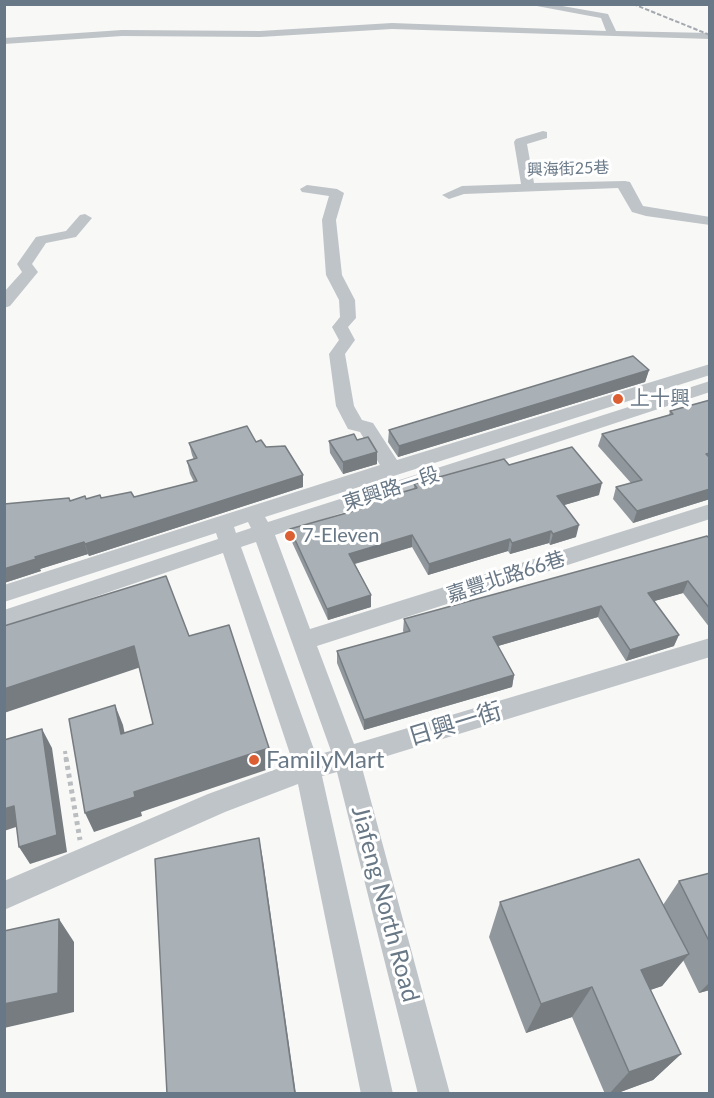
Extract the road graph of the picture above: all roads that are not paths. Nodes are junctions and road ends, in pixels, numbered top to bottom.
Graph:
1 (530, 4) edge
2 (612, 32) junction
3 (710, 36) edge
4 (4, 41) edge
5 (543, 135) dead end
6 (528, 187) junction
7 (307, 189) dead end
8 (449, 195) dead end
9 (86, 218) dead end
10 (710, 220) edge
11 (4, 303) edge
12 (708, 375) edge
13 (392, 468) junction
14 (710, 511) edge
15 (258, 523) junction
16 (227, 533) junction
17 (4, 594) edge
18 (4, 620) edge
19 (302, 640) junction
20 (710, 647) edge
21 (346, 757) junction
22 (308, 769) junction
23 (4, 896) edge
24 (377, 1094) edge
25 (434, 1094) edge

1 - 2 street
2 - 3 street
2 - 4 street
5 - 6 street
6 - 8 street, 興海街25巷
6 - 10 street, 興海街25巷
7 - 13 street
9 - 11 street
12 - 13 street, 東興路一段
12 - 15 street, 東興路一段
13 - 15 street, 東興路一段
14 - 19 street, 嘉豐北路66巷
15 - 16 street, 東興路一段
15 - 19 street, Jiafeng North Road
16 - 17 street, 東興路一段
16 - 18 street, 東興路一段
16 - 22 street, Jiafeng North Road
19 - 21 street, Jiafeng North Road
20 - 21 street, 日興一街
21 - 22 street, 日興一街
21 - 25 street, Jiafeng North Road
22 - 23 street, 日興一街
22 - 24 street, Jiafeng North Road

